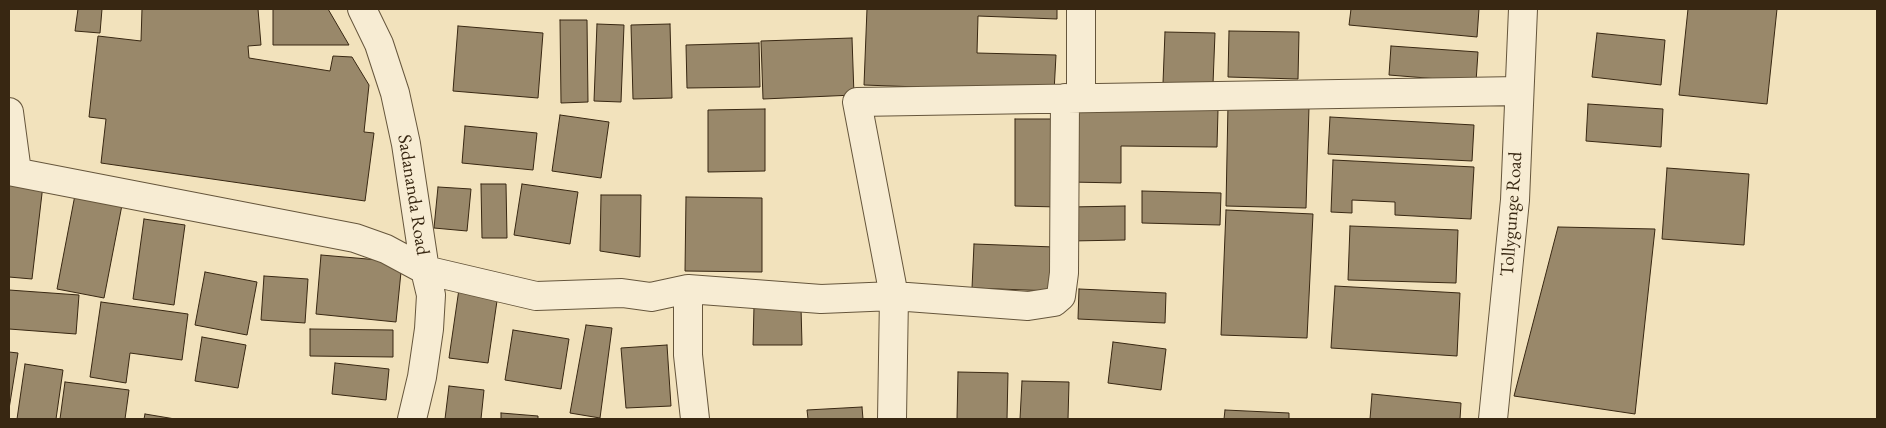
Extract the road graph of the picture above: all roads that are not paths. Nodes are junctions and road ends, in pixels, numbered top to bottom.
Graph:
1 (362, 9) edge
2 (1081, 9) edge
3 (1523, 9) edge
4 (1519, 92) junction
5 (1073, 98) junction
6 (9, 112) edge
7 (13, 171) edge
8 (425, 270) junction
9 (688, 289) junction
10 (894, 296) junction
11 (412, 419) edge
12 (695, 419) edge
13 (892, 419) edge
14 (1493, 419) edge

1 - 8 street, Sadananda Road
2 - 5 street
3 - 4 street, Tollygunge Road
4 - 5 street
4 - 14 street, Tollygunge Road
5 - 10 street, Sadananda Road
5 - 10 street
6 - 7 street
7 - 8 street
8 - 9 street, Sadananda Road
8 - 11 street
9 - 10 street, Sadananda Road
9 - 12 street
10 - 13 street

